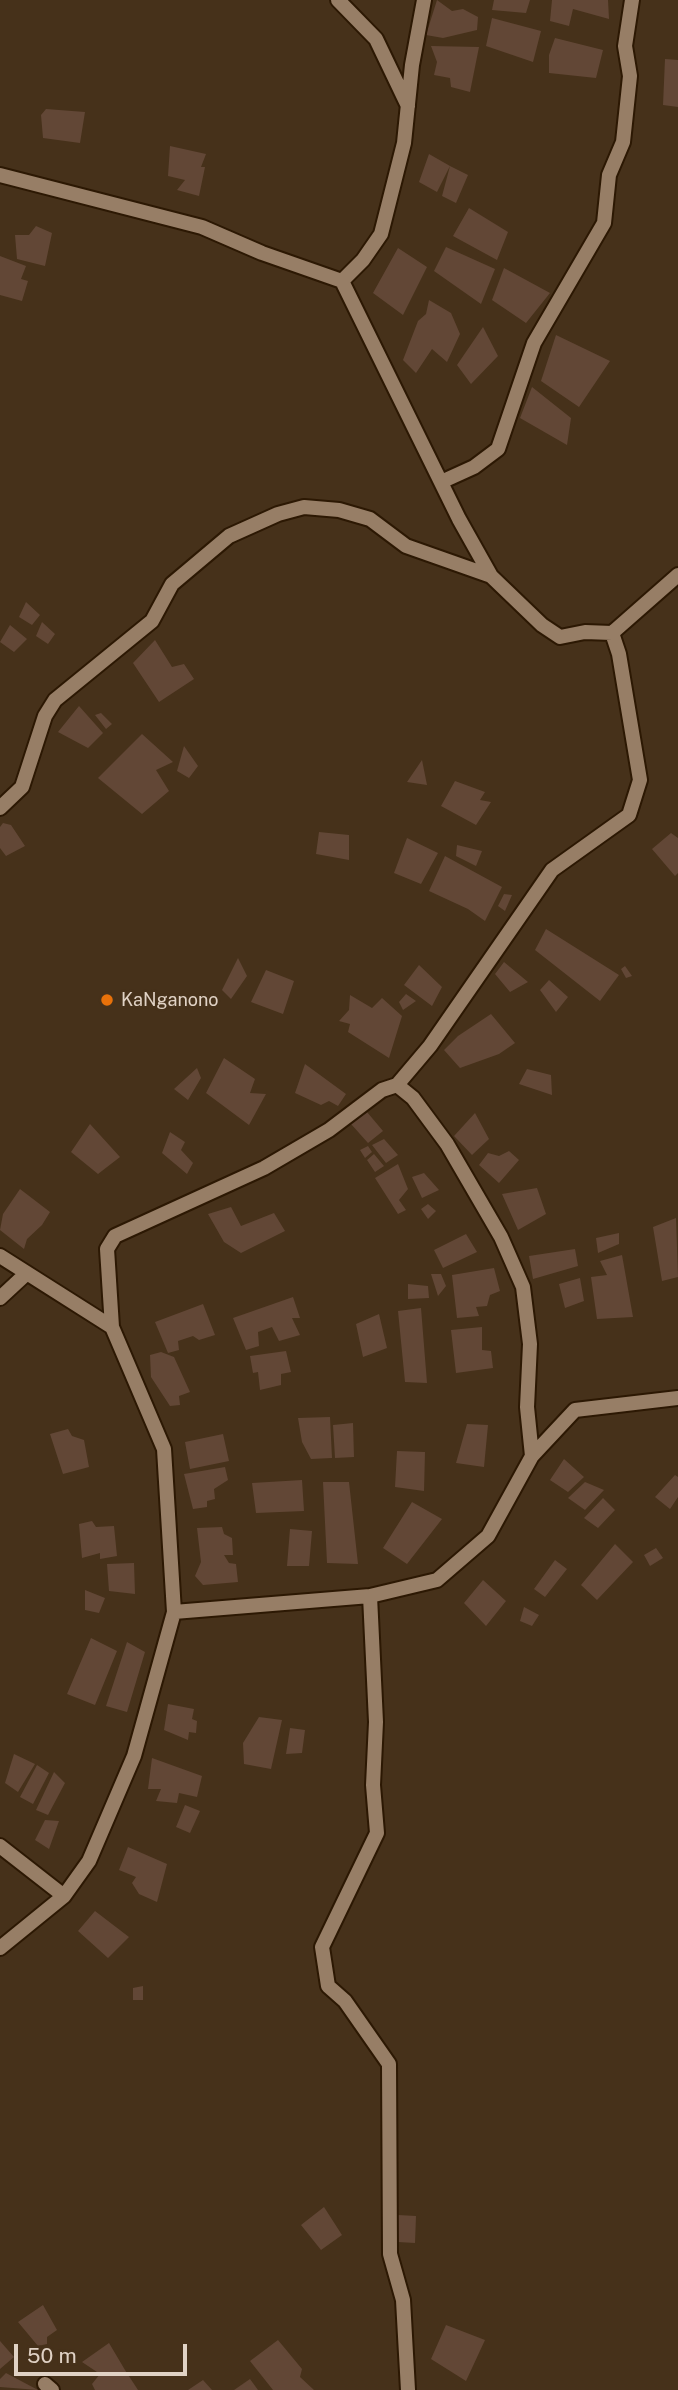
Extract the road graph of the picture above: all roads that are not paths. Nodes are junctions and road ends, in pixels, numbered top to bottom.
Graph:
1 (338, 0) edge
2 (424, 0) edge
3 (632, 0) edge
4 (408, 106) junction
5 (0, 175) edge
6 (342, 281) junction
7 (441, 482) junction
8 (678, 575) edge
9 (491, 576) junction
10 (612, 633) junction
11 (0, 808) edge
12 (397, 1085) junction
13 (0, 1256) edge
14 (27, 1273) junction
15 (0, 1298) edge
16 (112, 1327) junction
17 (678, 1398) edge
18 (532, 1456) junction
19 (370, 1596) junction
20 (174, 1612) junction
21 (0, 1846) edge
22 (64, 1896) junction
23 (0, 1948) edge
24 (408, 2390) edge

1 - 4 street
2 - 4 street
3 - 7 street
4 - 6 street
5 - 6 street
6 - 7 street
7 - 9 street
8 - 10 street
9 - 10 street
9 - 11 street
10 - 12 street
12 - 16 street
12 - 18 street
13 - 14 street
14 - 15 street
14 - 16 street
16 - 20 street
17 - 18 street
18 - 19 street
19 - 20 street
19 - 24 street
20 - 22 street
21 - 22 street
22 - 23 street

